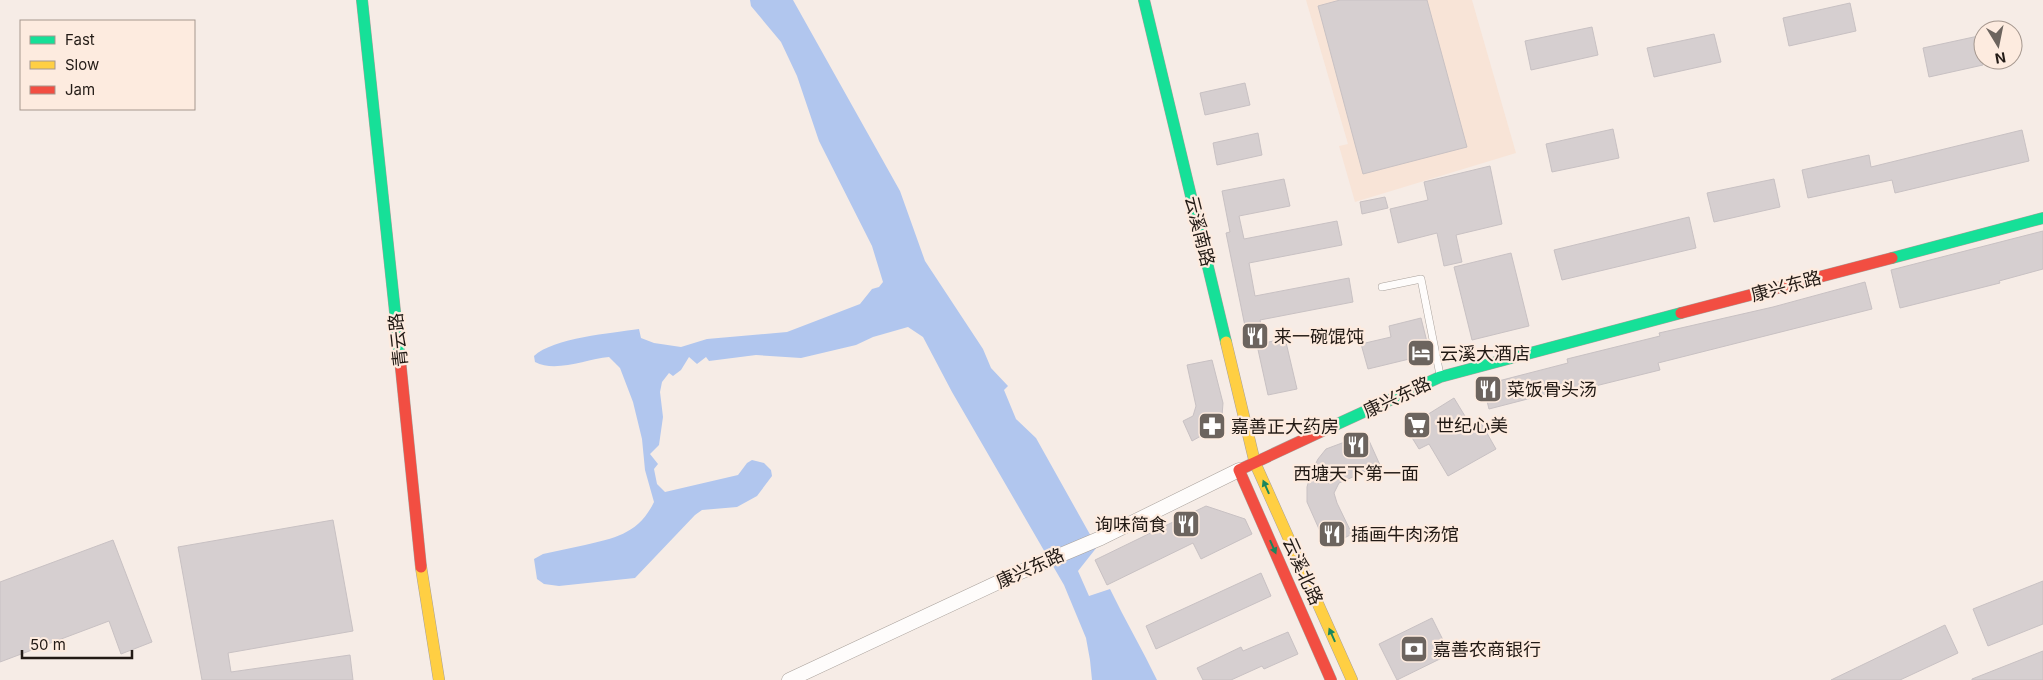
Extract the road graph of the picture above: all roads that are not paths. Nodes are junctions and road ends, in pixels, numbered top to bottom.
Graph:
1 (362, 0) edge
2 (1144, 0) edge
3 (2043, 218) edge
4 (1382, 287) dead end
5 (1440, 377) junction
6 (1255, 463) junction
7 (1239, 470) junction
8 (438, 680) edge
9 (789, 680) edge
10 (1332, 680) edge
11 (1352, 680) edge

1 - 8 street, 青云路
2 - 6 street, 云溪南路
3 - 5 street, 康兴东路
4 - 5 lane
5 - 6 street, 康兴东路
6 - 7 street, 康兴东路
11 -> 6 street, 云溪北路
7 - 9 street, 康兴东路
7 -> 10 street, 云溪北路

